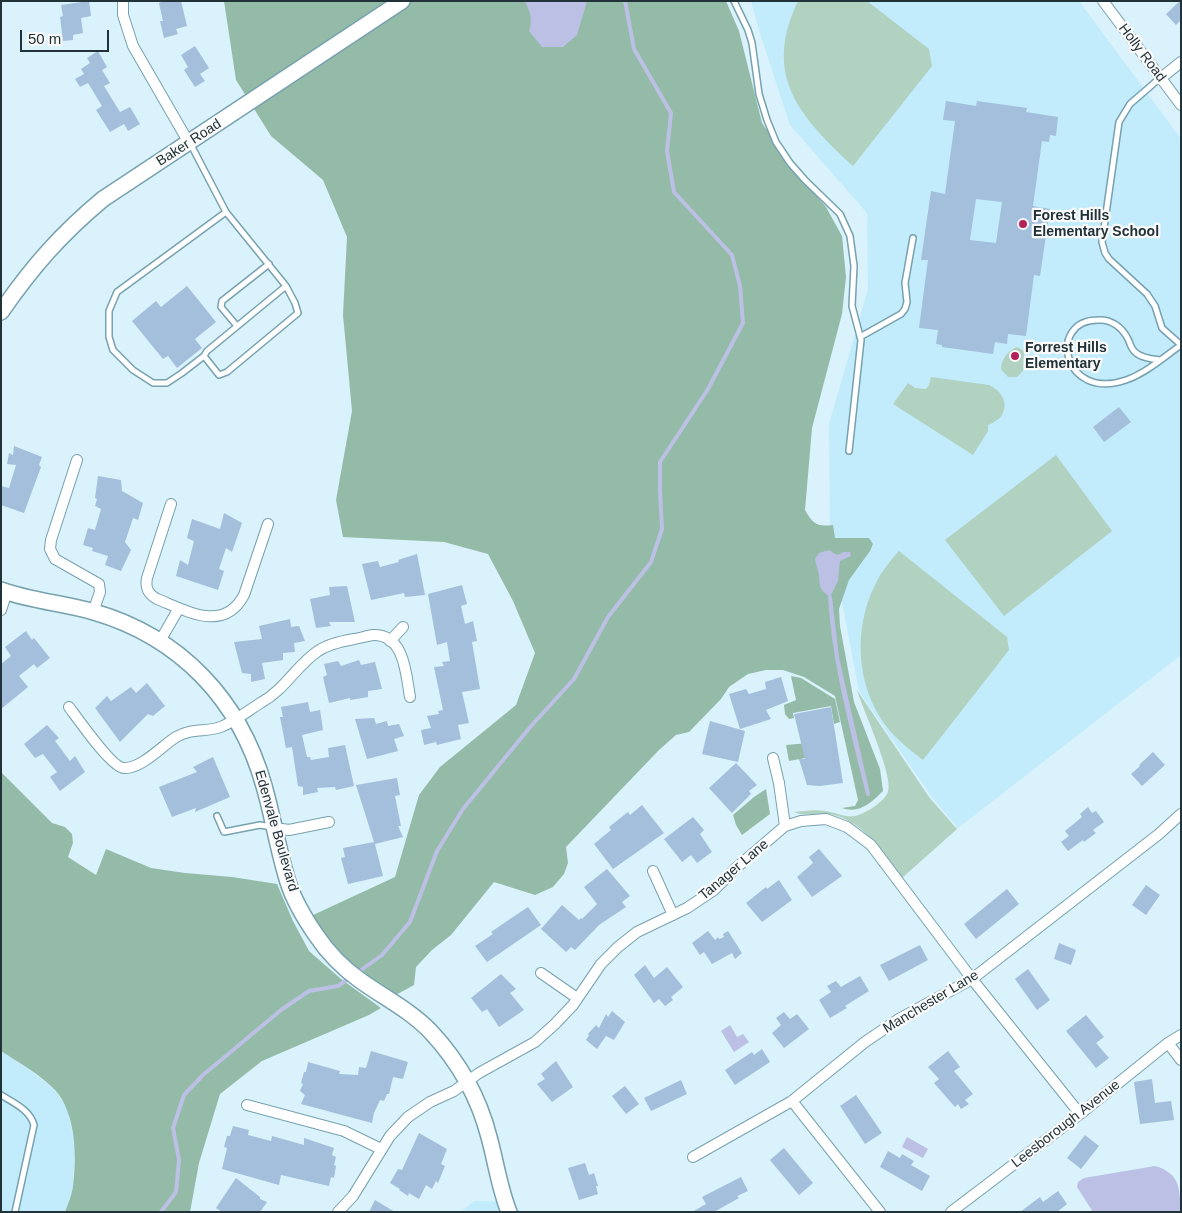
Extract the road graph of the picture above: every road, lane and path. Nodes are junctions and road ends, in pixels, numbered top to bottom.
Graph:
1 (123, 1) edge
2 (402, 1) edge
3 (734, 1) edge
4 (1104, 1) edge
5 (1181, 62) edge
6 (1160, 78) junction
7 (1181, 105) edge
8 (189, 143) junction
9 (226, 212) junction
10 (913, 238) dead end
11 (268, 264) junction
12 (286, 286) junction
13 (1, 312) edge
14 (237, 326) junction
15 (860, 337) junction
16 (1181, 345) edge
17 (204, 356) junction
18 (1160, 360) junction
19 (849, 451) dead end
20 (77, 460) dead end
21 (171, 504) dead end
22 (268, 524) dead end
23 (4, 591) edge
24 (179, 608) junction
25 (1, 610) edge
26 (93, 612) junction
27 (404, 627) dead end
28 (160, 641) junction
29 (390, 641) junction
30 (410, 697) dead end
31 (69, 707) dead end
32 (236, 719) junction
33 (773, 758) dead end
34 (1181, 814) edge
35 (217, 816) dead end
36 (329, 822) dead end
37 (785, 826) junction
38 (275, 828) junction
39 (653, 871) dead end
40 (673, 915) junction
41 (541, 973) dead end
42 (972, 979) junction
43 (578, 998) junction
44 (1181, 1035) edge
45 (1168, 1043) junction
46 (1181, 1060) edge
47 (467, 1081) junction
48 (1, 1095) edge
49 (792, 1101) junction
50 (247, 1105) dead end
51 (1080, 1114) junction
52 (381, 1149) junction
53 (693, 1157) dead end
54 (509, 1210) edge
55 (15, 1212) edge
56 (338, 1212) edge
57 (880, 1212) edge
58 (951, 1212) edge

1 - 8 street
2 - 8 street, Baker Road
3 - 15 lane
4 - 6 street, Holly Road
5 - 6 street
6 - 7 street, Holly Road
6 - 16 lane
8 - 9 lane
8 - 13 street, Baker Road
9 - 11 lane
9 - 17 lane
10 - 15 lane
11 - 12 lane
11 - 14 lane
12 - 14 lane
12 - 17 lane
14 - 17 lane
15 - 19 lane
16 - 18 lane
18 - 18 lane
20 - 26 street
21 - 24 street
22 - 24 street
23 - 25 street
23 - 26 street, Edenvale Boulevard
24 - 28 street
26 - 28 street, Edenvale Boulevard
27 - 29 street
28 - 32 street, Edenvale Boulevard
29 - 30 street
29 - 32 street
31 - 32 street
32 - 38 street, Edenvale Boulevard
33 - 37 street
34 - 42 street, Manchester Lane
35 - 38 lane
36 - 38 street
37 - 40 street, Tanager Lane
37 - 42 street, Tanager Lane
38 - 47 street, Edenvale Boulevard
39 - 40 street
40 - 43 street, Tanager Lane
41 - 43 street
42 - 49 street, Manchester Lane
42 - 51 street, Tanager Lane
43 - 47 street, Tanager Lane
44 - 45 street, Leesborough Avenue
45 - 46 street
45 - 51 street, Leesborough Avenue
47 - 52 street, Tanager Lane
47 - 54 street, Edenvale Boulevard
48 - 55 lane
49 - 53 street, Manchester Lane
49 - 57 street
50 - 52 street
51 - 58 street, Leesborough Avenue
52 - 56 street, Tanager Lane

